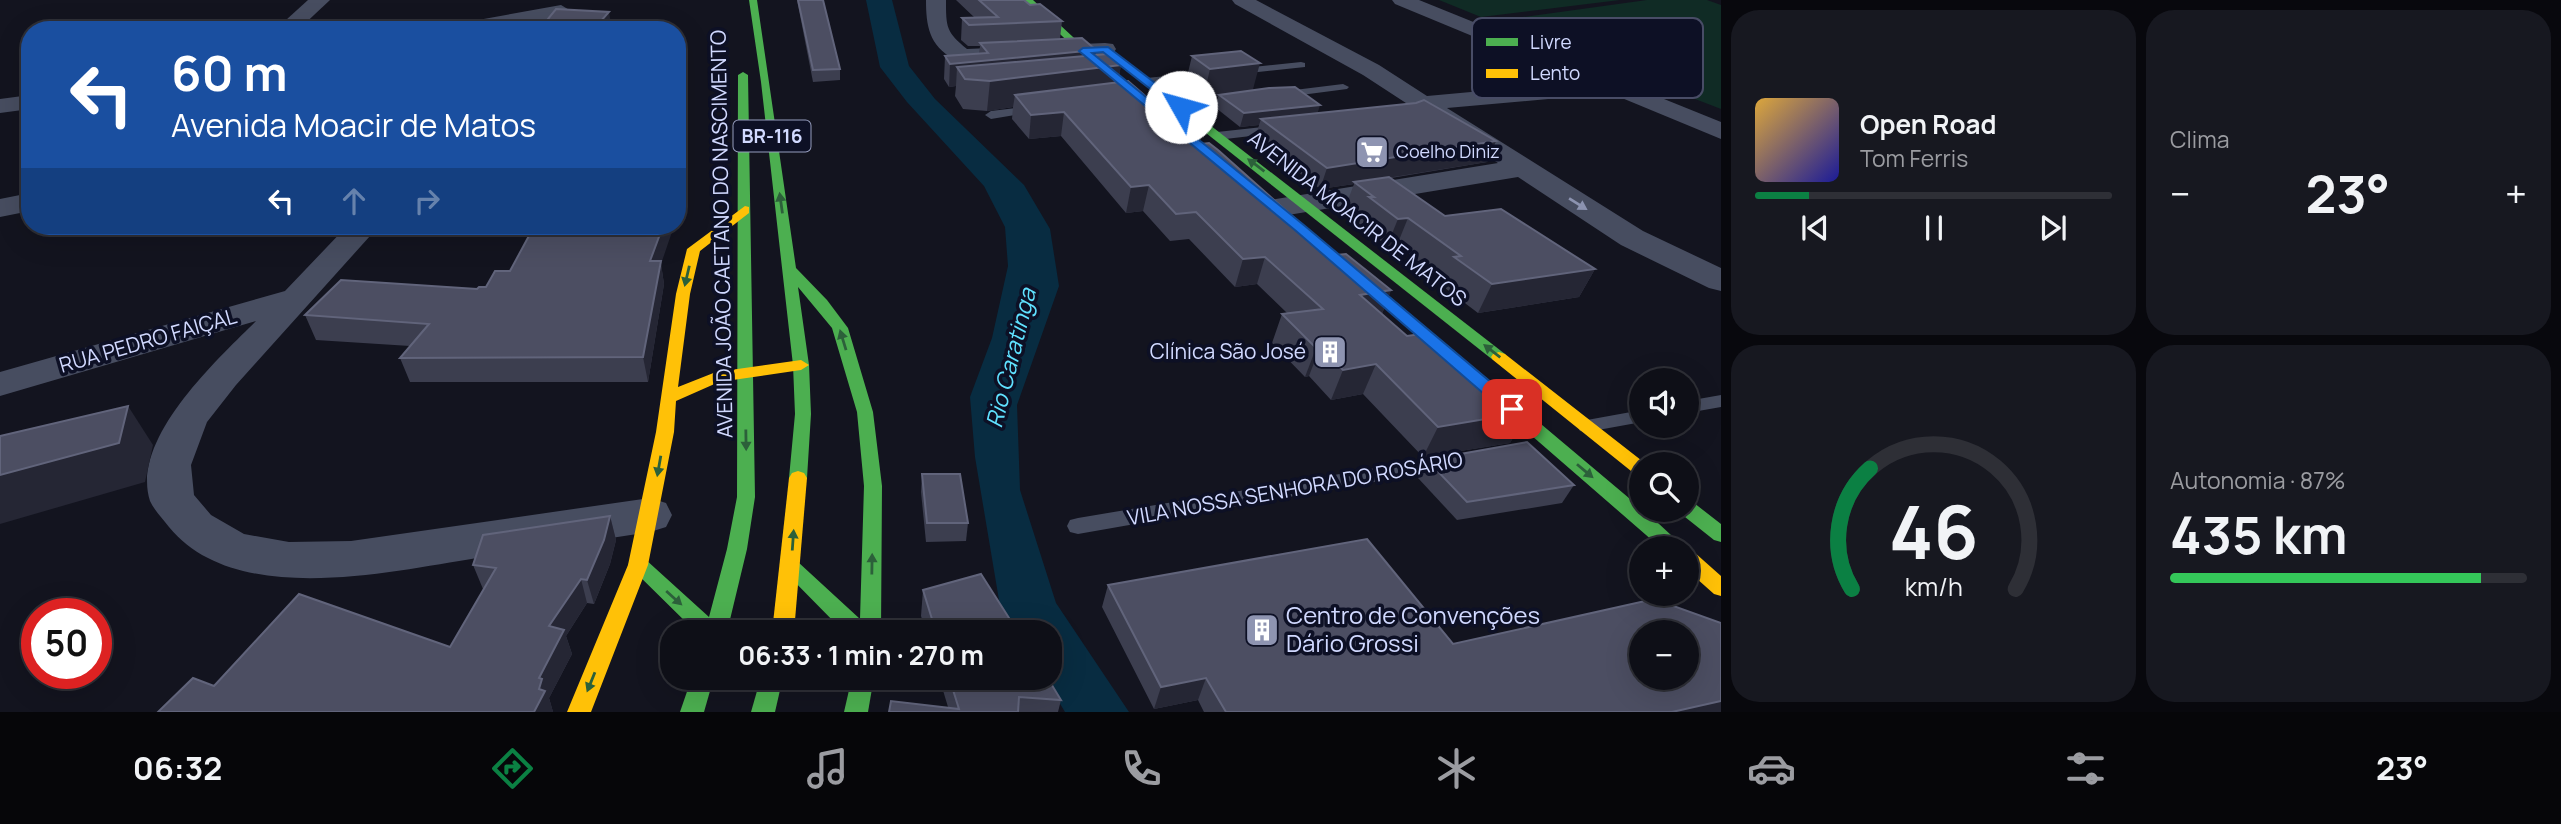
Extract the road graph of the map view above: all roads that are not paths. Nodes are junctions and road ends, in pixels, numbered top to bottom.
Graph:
1 (320, 0) edge
2 (753, 0) edge
3 (936, 0) edge
4 (1028, 0) edge
5 (1047, 0) edge
6 (1242, 0) edge
7 (1402, 0) edge
8 (564, 6) edge
9 (296, 21) edge
10 (496, 21) edge
11 (552, 21) edge
12 (1472, 29) edge
13 (1094, 50) junction
14 (742, 61) dead end
15 (1301, 65) dead end
16 (1147, 81) junction
17 (1343, 87) dead end
18 (1262, 97) edge
19 (1481, 98) edge
20 (1641, 98) edge
21 (1248, 99) edge
22 (21, 103) edge
23 (1426, 103) junction
24 (0, 106) edge
25 (1181, 107) junction
26 (1045, 108) edge
27 (991, 115) dead end
28 (1172, 124) edge
29 (1297, 128) edge
30 (1721, 131) edge
31 (1217, 136) junction
32 (1520, 168) junction
33 (21, 204) edge
34 (0, 208) edge
35 (1285, 208) junction
36 (745, 210) junction
37 (356, 235) edge
38 (1332, 256) edge
39 (791, 271) junction
40 (1721, 281) edge
41 (297, 297) junction
42 (801, 365) junction
43 (744, 371) junction
44 (0, 384) edge
45 (668, 398) junction
46 (1721, 401) edge
47 (1699, 405) edge
48 (1629, 418) edge
49 (1587, 426) junction
50 (1554, 445) junction
51 (1527, 450) edge
52 (1472, 459) edge
53 (1629, 460) edge
54 (1629, 508) edge
55 (650, 516) junction
56 (1699, 518) edge
57 (1645, 522) edge
58 (1078, 526) dead end
59 (1721, 535) edge
60 (1661, 536) edge
61 (638, 565) junction
62 (791, 568) junction
63 (1699, 568) edge
64 (1721, 587) edge
65 (700, 620) edge
66 (717, 620) edge
67 (784, 620) edge
68 (846, 620) edge
69 (870, 620) edge
70 (699, 690) edge
71 (769, 690) edge
72 (860, 690) edge
73 (579, 712) edge
74 (692, 712) edge
75 (763, 712) edge
76 (856, 712) edge

1 - 9 street
39 -> 2 main road, AVENIDA JOÃO CAETANO DO NASCIMENTO / BR-116
3 - 13 street
4 - 13 main road, AVENIDA MOACIR DE MATOS
5 - 13 main road, AVENIDA MOACIR DE MATOS
6 - 23 street
7 - 12 street
8 - 10 street
8 - 11 street
13 - 16 main road, AVENIDA MOACIR DE MATOS
13 - 28 main road, AVENIDA MOACIR DE MATOS
14 - 36 main road, AVENIDA JOÃO CAETANO DO NASCIMENTO / BR-116
15 - 16 lane
16 - 25 main road, AVENIDA MOACIR DE MATOS
17 - 18 lane
19 - 23 street
20 - 30 street
21 - 25 lane
22 - 24 street
23 - 32 street
25 - 31 main road, AVENIDA MOACIR DE MATOS
26 - 27 lane
29 - 31 lane
35 -> 31 main road, AVENIDA MOACIR DE MATOS
32 - 35 street
32 -> 40 street
33 - 34 street
49 -> 35 main road, AVENIDA MOACIR DE MATOS
36 - 43 main road, AVENIDA JOÃO CAETANO DO NASCIMENTO / BR-116
36 -> 45 main road
37 - 41 street
38 - 50 main road, AVENIDA MOACIR DE MATOS
39 - 42 main road, AVENIDA JOÃO CAETANO DO NASCIMENTO / BR-116
69 -> 39 main road
41 - 44 street, RUA PEDRO FAIÇAL
41 - 55 street
42 - 43 main road
62 -> 42 main road, AVENIDA JOÃO CAETANO DO NASCIMENTO / BR-116
43 - 45 main road
43 -> 66 main road, AVENIDA JOÃO CAETANO DO NASCIMENTO / BR-116
45 -> 55 main road
46 - 47 lane
48 - 49 lane
49 - 53 main road, AVENIDA MOACIR DE MATOS
50 - 51 lane
50 -> 54 main road, AVENIDA MOACIR DE MATOS
52 - 58 lane, VILA NOSSA SENHORA DO ROSÁRIO
55 - 61 main road
56 - 59 main road
57 - 60 main road, AVENIDA MOACIR DE MATOS
61 -> 65 main road
61 -> 73 main road
62 - 67 main road, AVENIDA JOÃO CAETANO DO NASCIMENTO / BR-116
62 - 68 main road
63 - 64 main road
70 - 74 main road
71 - 75 main road
72 - 76 main road

